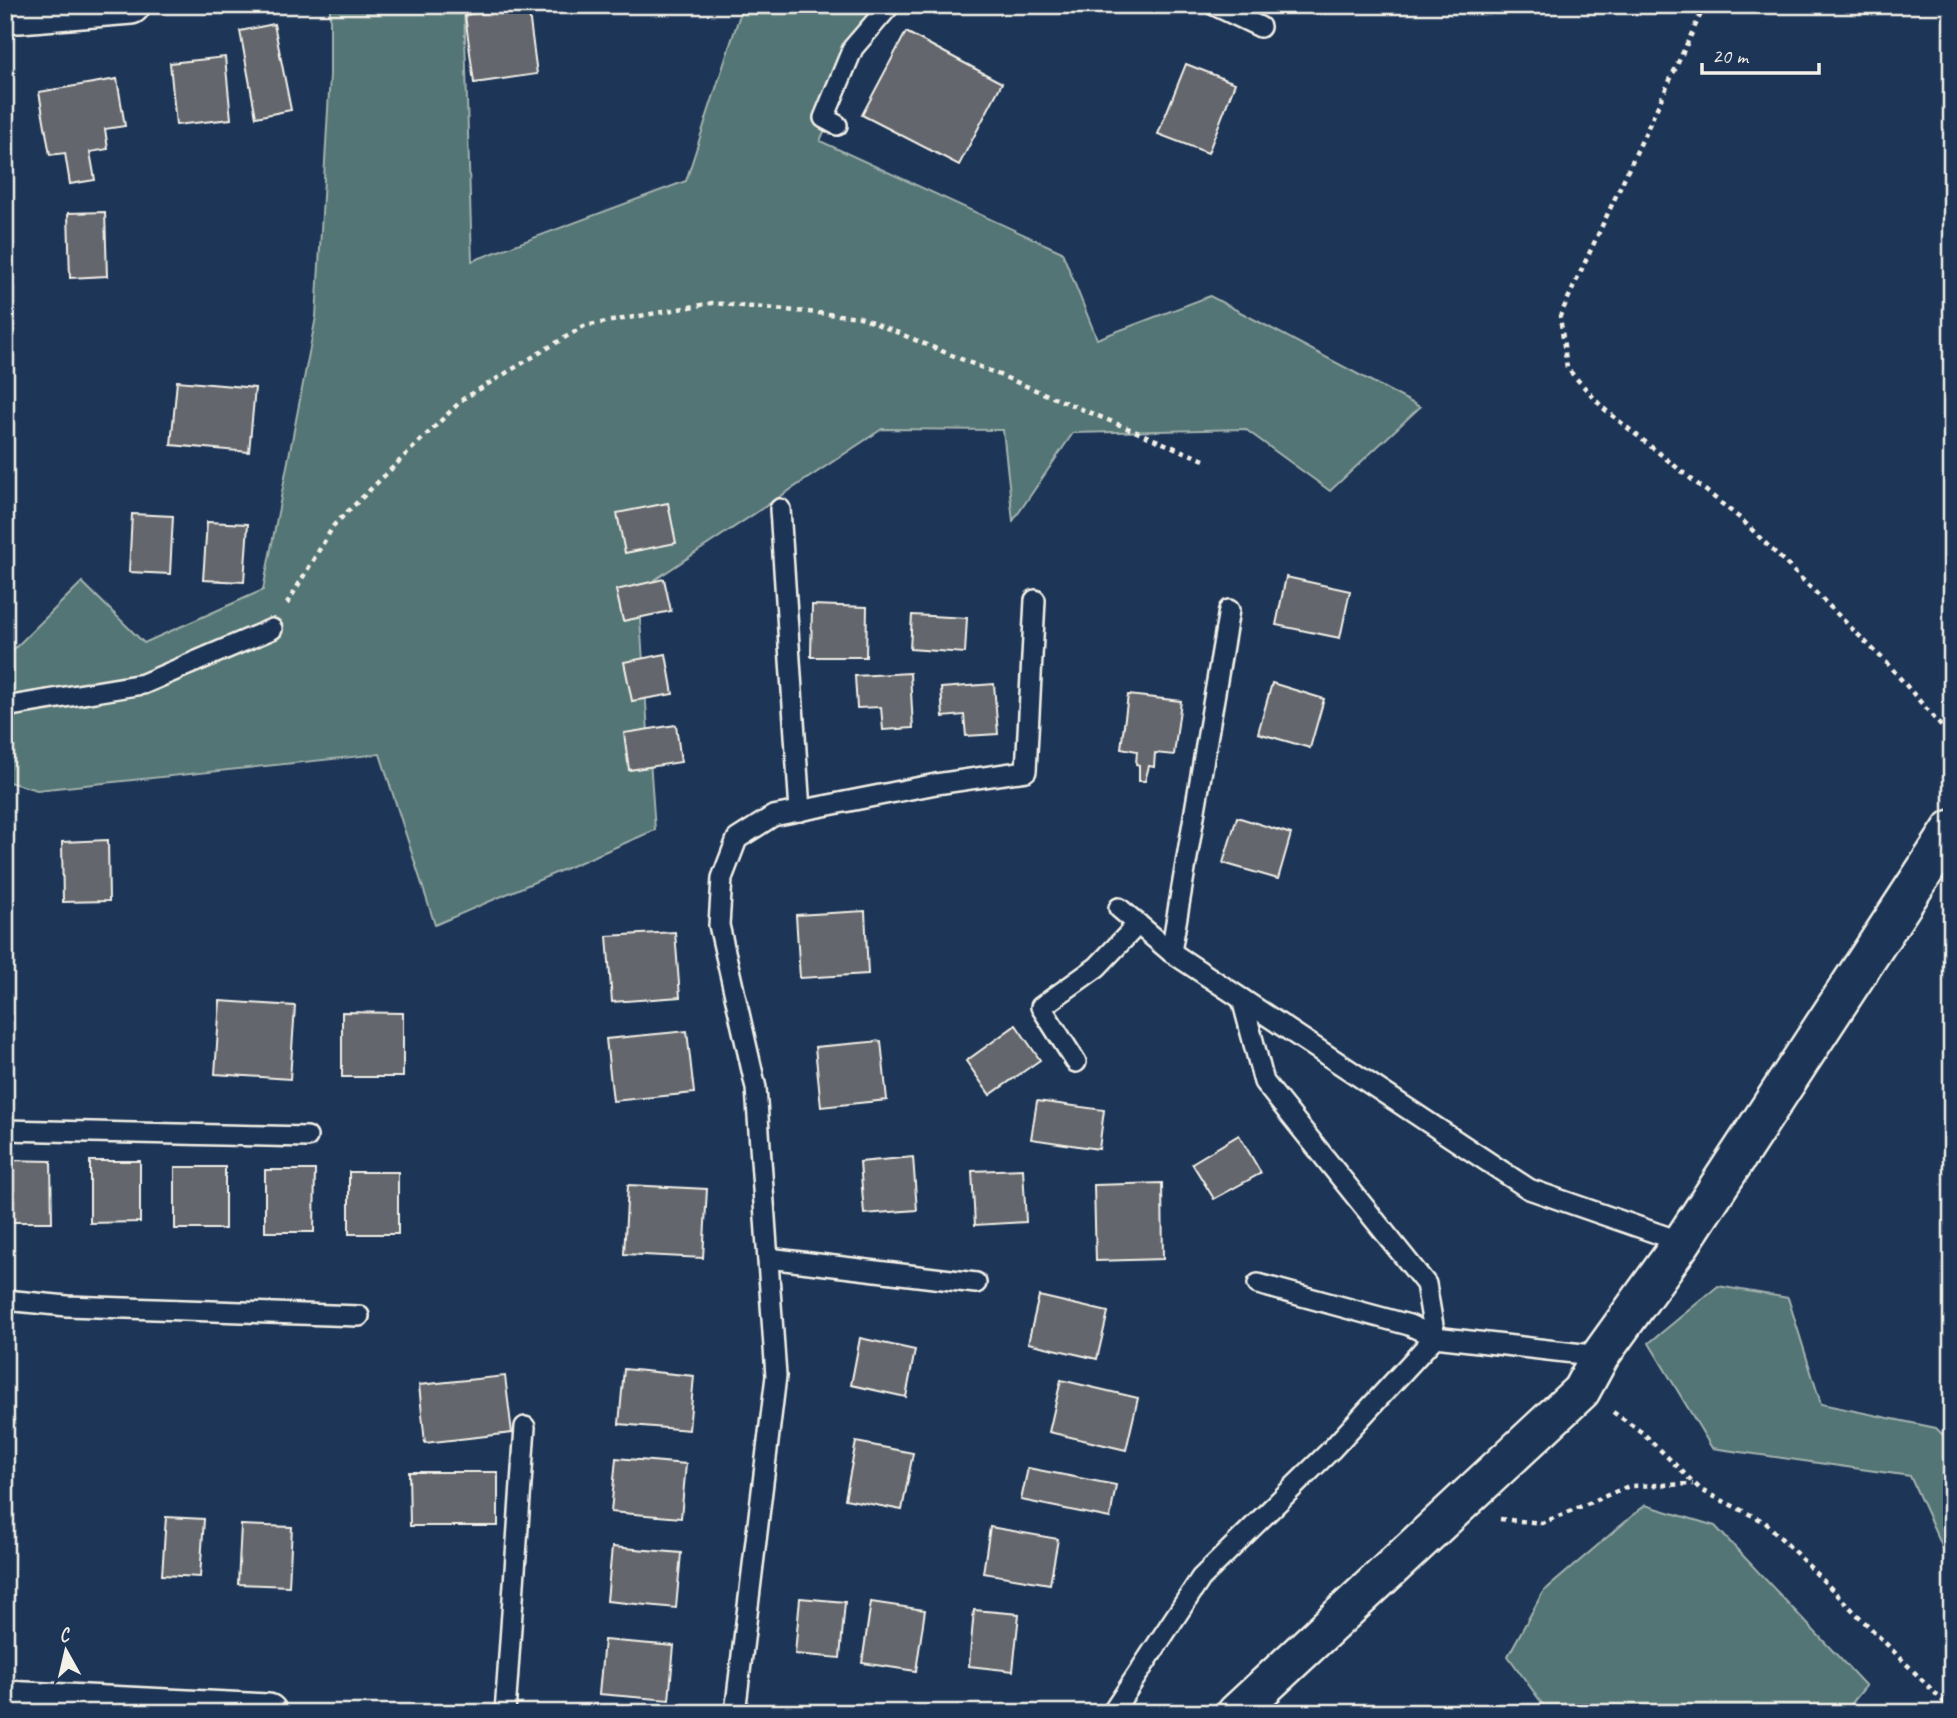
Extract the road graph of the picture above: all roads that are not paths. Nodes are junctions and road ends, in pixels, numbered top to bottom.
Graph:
1 (131, 5) edge
2 (890, 5) edge
3 (1214, 5) edge
4 (5, 13) edge
5 (1260, 27) dead end
6 (837, 125) dead end
7 (780, 509) dead end
8 (1035, 600) dead end
9 (1228, 610) dead end
10 (272, 629) road end
11 (5, 707) edge
12 (800, 811) junction
13 (1952, 829) edge
14 (1119, 908) dead end
15 (1138, 924) junction
16 (1171, 951) junction
17 (1242, 999) junction
18 (1076, 1062) dead end
19 (5, 1130) edge
20 (307, 1137) dead end
21 (1682, 1242) junction
22 (768, 1258) junction
23 (976, 1283) dead end
24 (1258, 1284) dead end
25 (5, 1300) edge
26 (359, 1316) dead end
27 (1435, 1337) junction
28 (1600, 1356) junction
29 (526, 1427) dead end
30 (5, 1700) edge
31 (268, 1713) edge
32 (505, 1713) edge
33 (735, 1713) edge
34 (1112, 1713) edge
35 (1236, 1713) edge

1 - 4 street
2 - 6 lane
3 - 5 lane
7 - 12 lane
8 - 12 lane
9 - 16 lane
10 - 11 lane
12 - 22 lane
13 - 21 street
14 - 15 lane
15 - 16 lane
15 - 18 lane
16 - 17 lane
17 - 21 lane
17 - 27 lane
19 - 20 lane
21 - 28 street
22 - 23 lane
22 - 33 lane
24 - 27 lane
25 - 26 lane
27 - 28 lane
27 - 34 lane
28 - 35 street
29 - 32 lane
30 - 31 street

